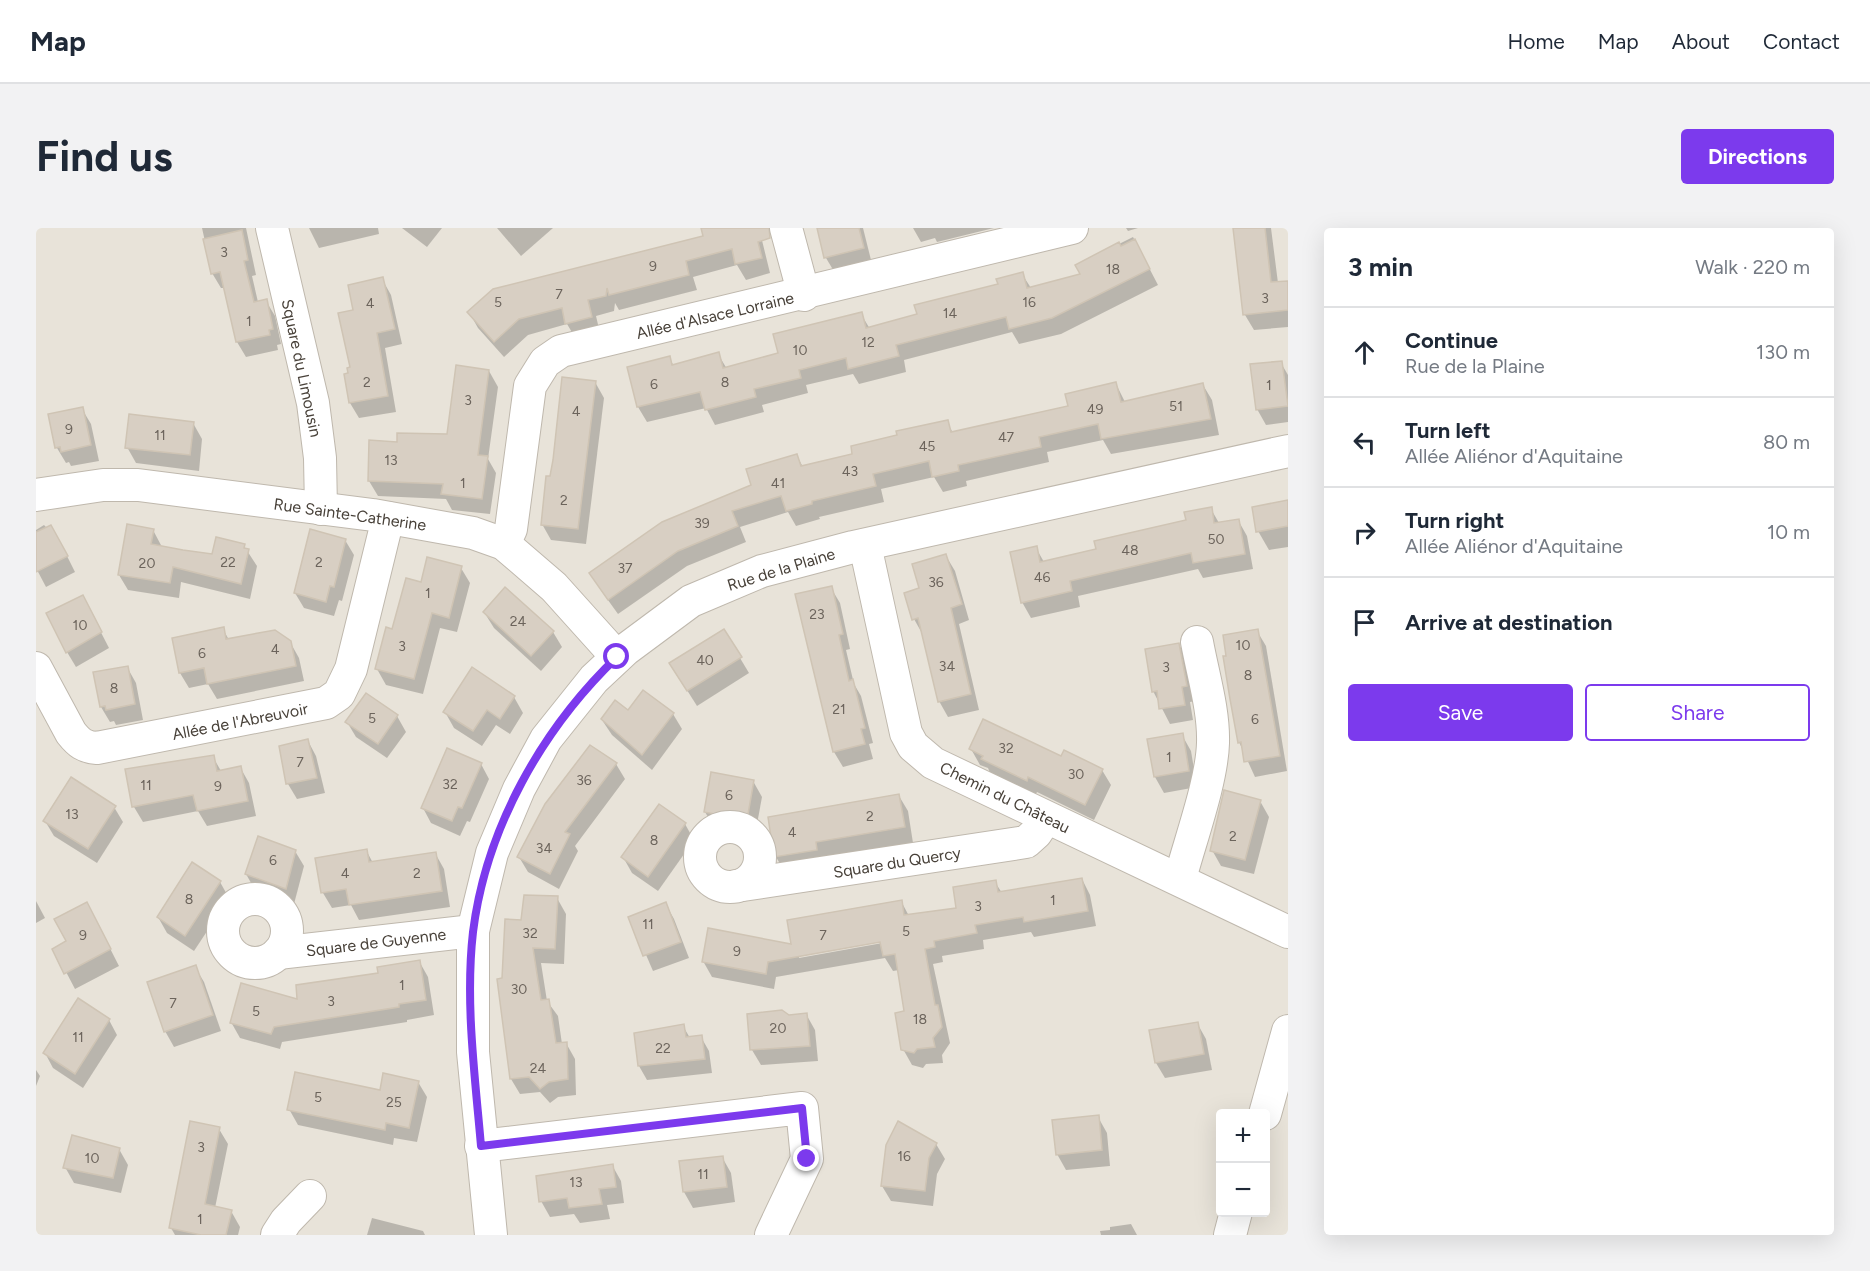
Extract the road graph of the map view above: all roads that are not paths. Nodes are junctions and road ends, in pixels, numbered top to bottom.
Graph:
1 (272, 228) edge
2 (786, 228) edge
3 (1072, 228) edge
4 (804, 295) junction
5 (1288, 452) edge
6 (36, 495) edge
7 (321, 509) junction
8 (388, 518) junction
9 (504, 544) junction
10 (865, 545) junction
11 (1197, 642) dead end
12 (617, 657) junction
13 (36, 668) edge
14 (1046, 818) junction
15 (1180, 879) junction
16 (736, 886) dead end
17 (473, 931) junction
18 (1288, 932) edge
19 (278, 953) dead end
20 (1288, 1031) edge
21 (1265, 1109) edge
22 (481, 1146) junction
23 (310, 1196) dead end
24 (1235, 1217) edge
25 (276, 1235) edge
26 (491, 1235) edge
27 (771, 1235) edge
28 (1230, 1235) edge

1 - 7 street, Square du Limousin
2 - 4 street
3 - 4 street, Allée d'Alsace Lorraine
4 - 9 street, Allée d'Alsace Lorraine
5 - 10 street, Rue de la Plaine
6 - 7 street, Rue Sainte-Catherine
7 - 8 street, Rue Sainte-Catherine
8 - 9 street, Rue Sainte-Catherine
8 - 13 street, Allée de l'Abreuvoir
9 - 12 street, Rue Sainte-Catherine
10 - 12 street, Rue de la Plaine
10 - 14 street, Chemin du Château
11 - 15 street
12 - 17 street, Rue de la Plaine
14 - 15 street, Chemin du Château
14 - 16 street, Square du Quercy
15 - 18 street, Chemin du Château
17 - 19 street, Square de Guyenne
17 - 22 street, Rue de la Plaine
20 - 21 street
22 - 26 street, Rue de la Plaine
22 - 27 street
23 - 25 street
24 - 28 street

